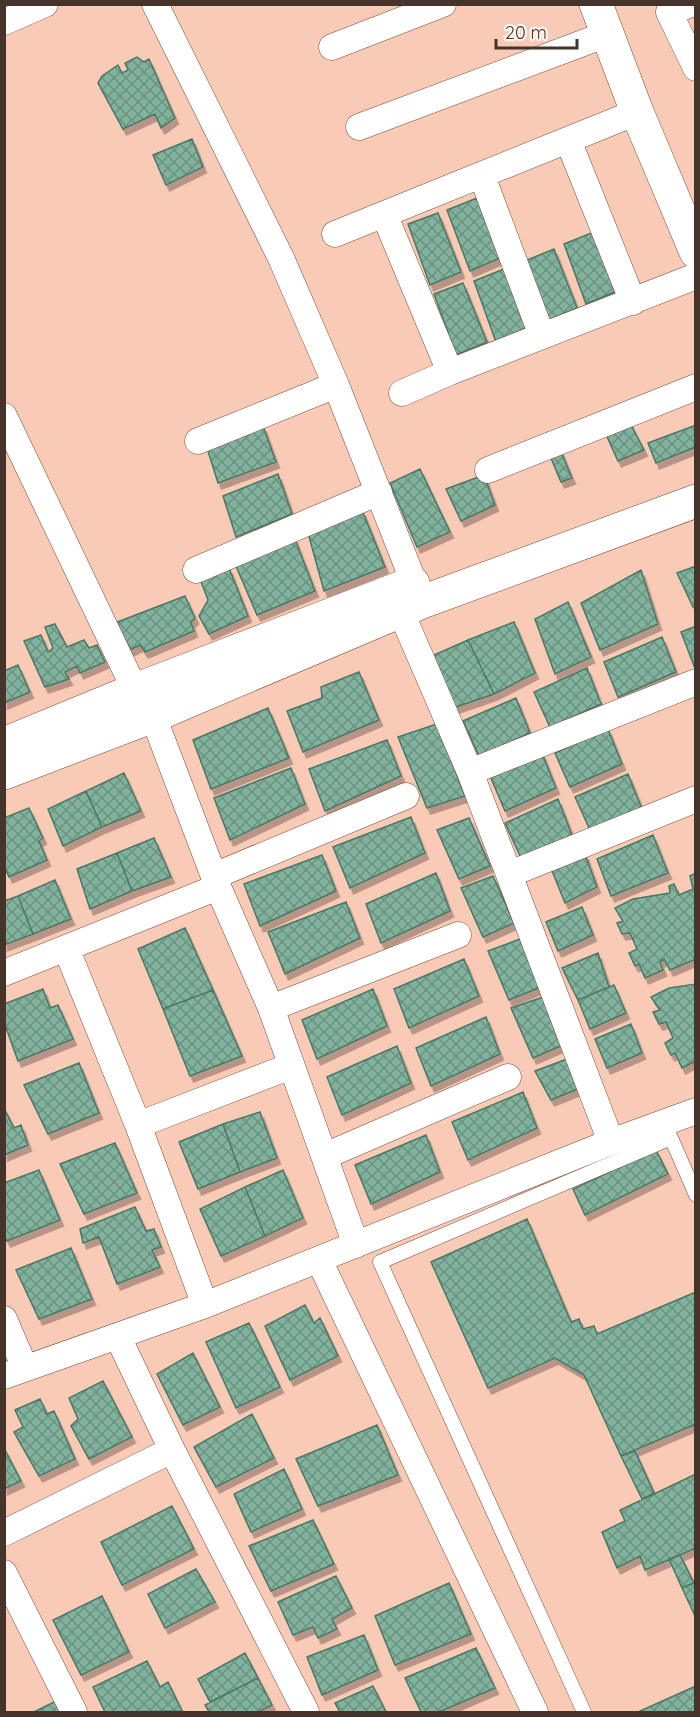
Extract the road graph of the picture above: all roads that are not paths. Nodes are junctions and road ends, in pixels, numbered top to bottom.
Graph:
1 (45, 4) edge
2 (155, 4) edge
3 (442, 4) edge
4 (692, 4) edge
5 (602, 19) edge
6 (4, 22) edge
7 (332, 47) dead end
8 (696, 68) edge
9 (637, 112) junction
10 (358, 127) dead end
11 (568, 140) junction
12 (482, 176) junction
13 (384, 214) junction
14 (335, 234) dead end
15 (696, 252) edge
16 (696, 276) edge
17 (633, 302) junction
18 (542, 336) junction
19 (450, 372) junction
20 (336, 385) junction
21 (696, 387) edge
22 (402, 393) dead end
23 (4, 416) edge
24 (198, 441) dead end
25 (488, 470) dead end
26 (696, 480) edge
27 (379, 492) junction
28 (696, 501) edge
29 (196, 570) dead end
30 (413, 599) junction
31 (695, 685) edge
32 (144, 703) junction
33 (4, 744) edge
34 (470, 772) junction
35 (4, 773) edge
36 (406, 796) dead end
37 (696, 799) edge
38 (510, 874) junction
39 (216, 881) junction
40 (458, 935) dead end
41 (66, 948) junction
42 (4, 973) edge
43 (271, 1008) junction
44 (291, 1066) junction
45 (508, 1077) dead end
46 (696, 1111) edge
47 (138, 1125) junction
48 (668, 1131) junction
49 (611, 1142) junction
50 (325, 1156) junction
51 (696, 1195) edge
52 (356, 1245) junction
53 (319, 1260) junction
54 (205, 1305) junction
55 (4, 1320) edge
56 (118, 1336) junction
57 (15, 1372) edge
58 (171, 1450) junction
59 (4, 1533) edge
60 (4, 1573) edge
61 (74, 1713) edge
62 (306, 1713) edge
63 (535, 1713) edge
64 (584, 1713) edge

1 - 6 street
2 - 20 street
3 - 7 street
4 - 8 street
5 - 9 street
5 - 10 street
9 - 11 street
9 - 15 street
11 - 12 street
11 - 17 street
12 - 13 street
12 - 18 street
13 - 14 street
13 - 19 street
16 - 17 street
17 - 18 street
18 - 19 street
19 - 22 street
20 - 24 street
20 - 27 street
21 - 25 street
23 - 32 street
26 - 30 street
27 - 29 street
27 - 30 street
28 - 30 street
30 - 32 street
30 - 34 street
31 - 34 street
32 - 33 street
32 - 35 street
32 - 39 street
34 - 38 street
36 - 39 street
37 - 38 street
38 - 49 street
39 - 41 street
39 - 43 street
40 - 43 street
41 - 42 street
41 - 47 street
43 - 44 street
44 - 47 street
44 - 50 street
45 - 50 street
46 - 48 street
47 - 54 street
48 - 49 street
48 - 51 lane
48 - 64 lane
49 - 52 street
50 - 52 street
52 - 53 street
53 - 54 street
53 - 63 street
54 - 56 street
55 - 57 street
56 - 57 street
56 - 58 street
58 - 59 street
58 - 62 street
60 - 61 street

